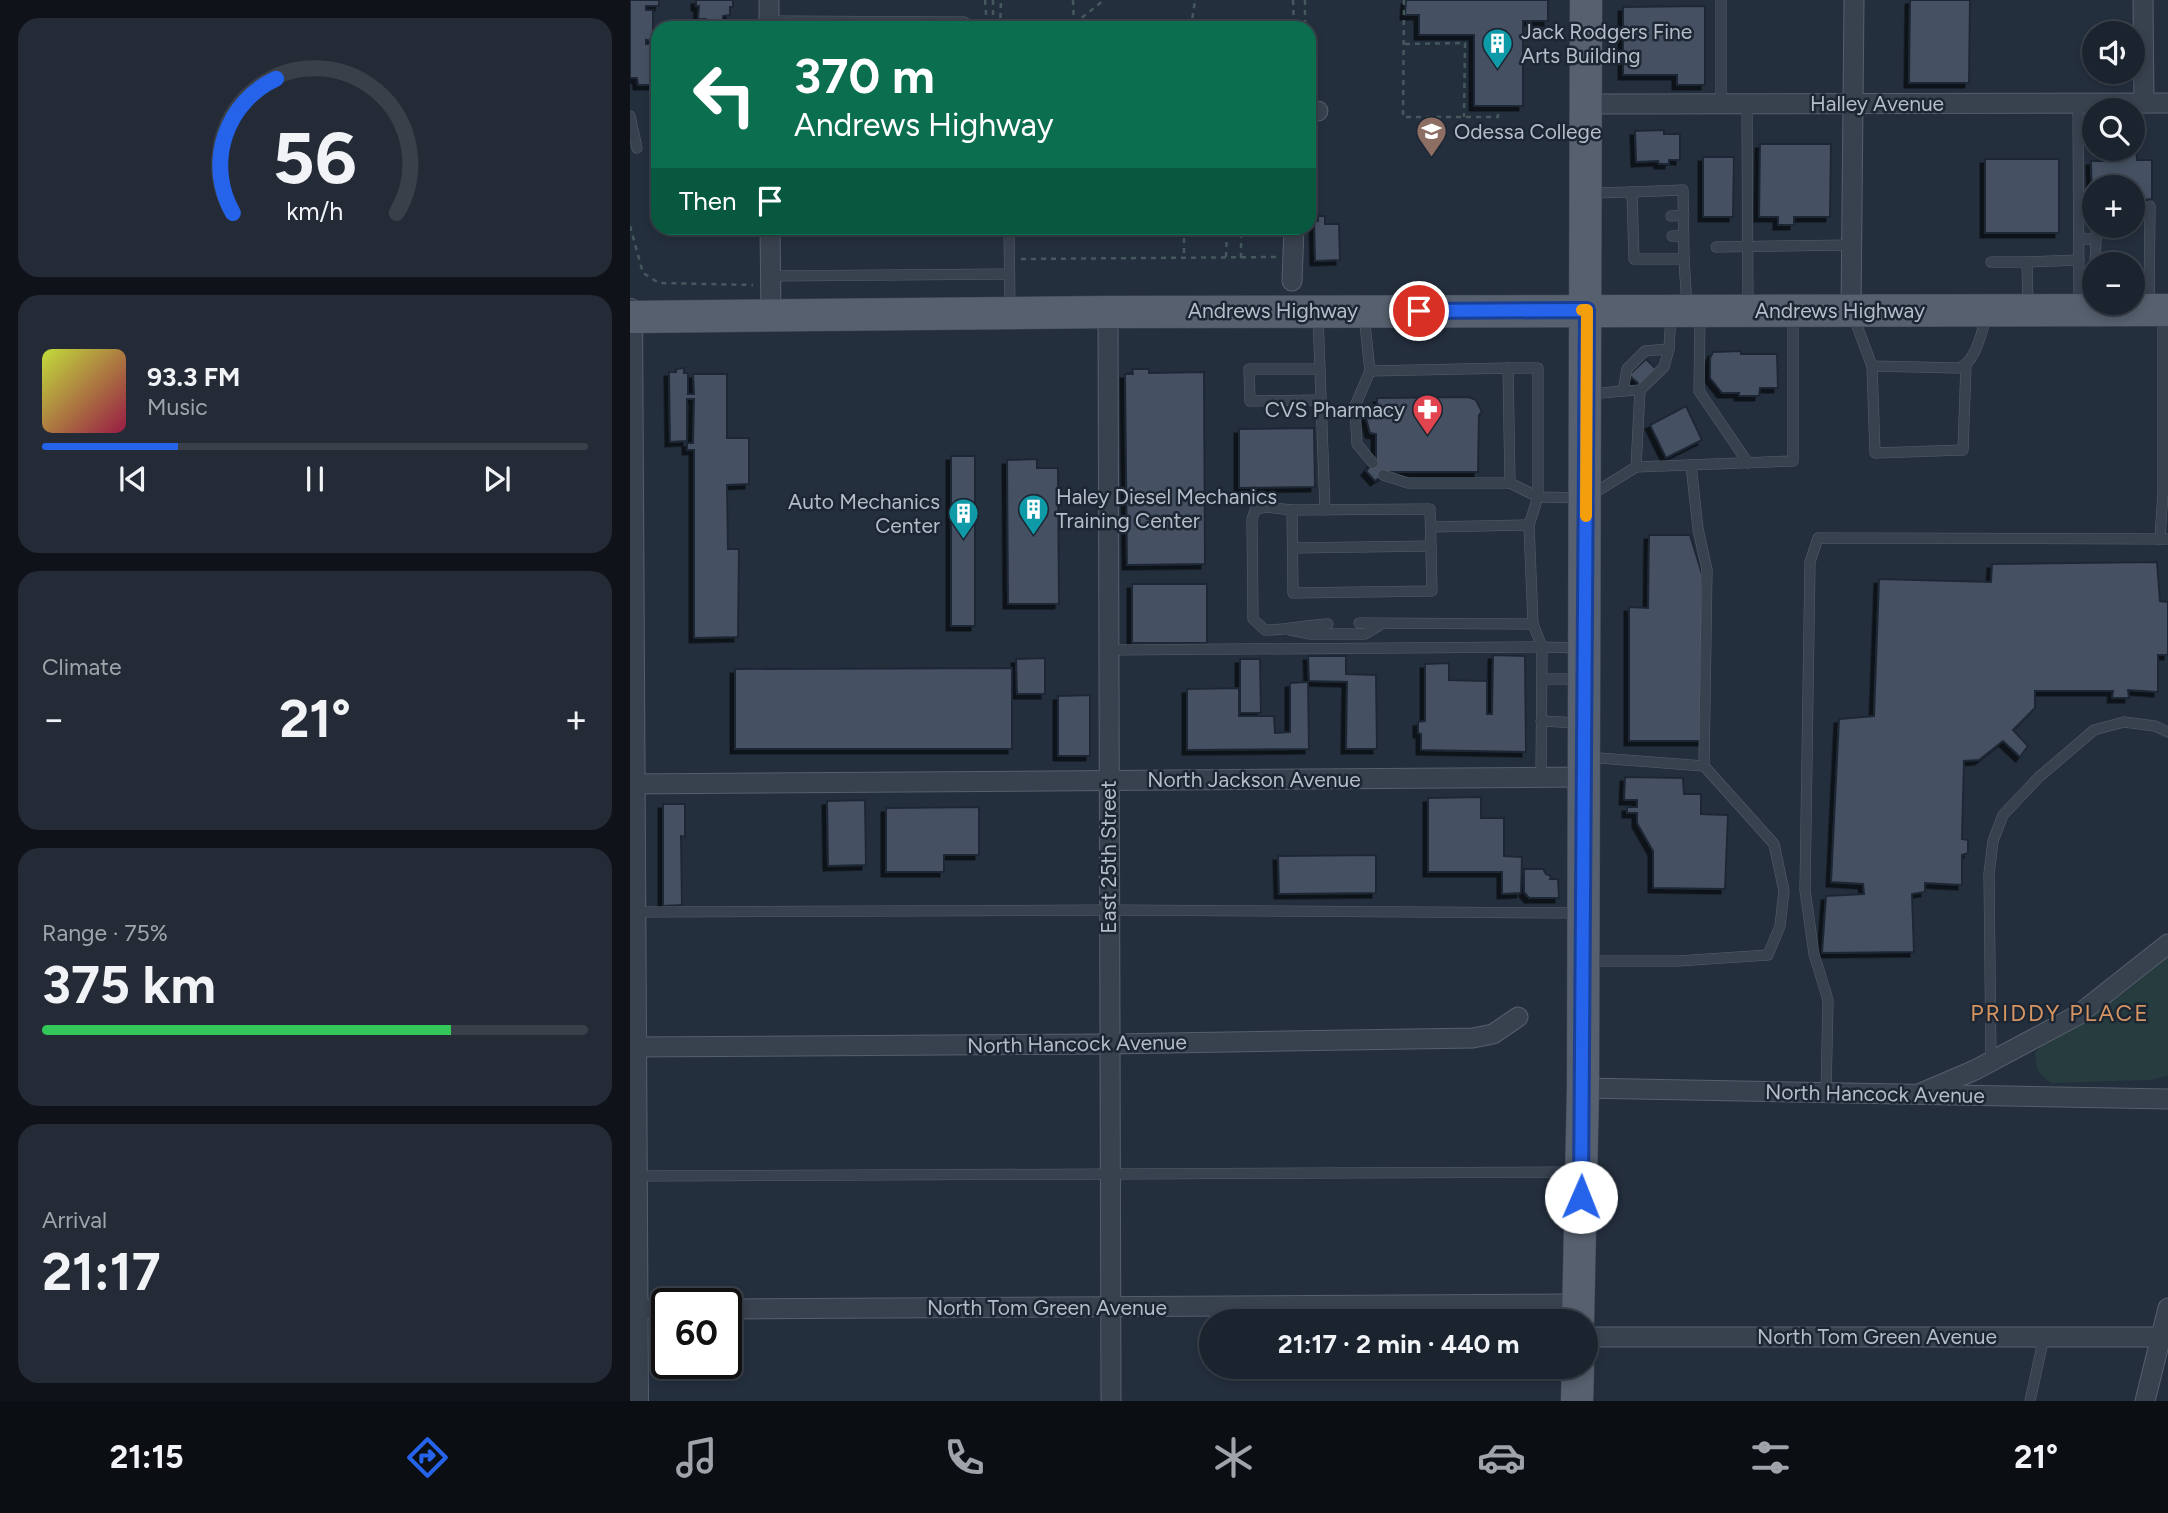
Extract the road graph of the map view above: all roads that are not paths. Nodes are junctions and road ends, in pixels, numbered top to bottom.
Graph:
1 (769, 0) edge
2 (1586, 0) edge
3 (1721, 0) edge
4 (1854, 0) edge
5 (2143, 0) edge
6 (769, 21) edge
7 (2144, 98) edge
8 (2078, 103) junction
9 (2082, 103) edge
10 (2145, 103) edge
11 (2168, 103) edge
12 (1586, 104) junction
13 (1721, 105) junction
14 (1747, 105) junction
15 (1853, 105) junction
16 (630, 116) edge
17 (637, 148) dead end
18 (1632, 192) junction
19 (1587, 193) junction
20 (2150, 206) dead end
21 (1684, 215) junction
22 (1671, 216) dead end
23 (770, 235) edge
24 (1009, 235) edge
25 (1294, 235) edge
26 (1672, 236) dead end
27 (1684, 236) junction
28 (2079, 239) junction
29 (2096, 239) joint
30 (1852, 245) junction
31 (1716, 247) dead end
32 (1748, 247) junction
33 (2095, 252) edge
34 (1684, 259) junction
35 (2079, 260) junction
36 (1991, 262) dead end
37 (2026, 262) junction
38 (1009, 274) junction
39 (1292, 281) dead end
40 (771, 292) junction
41 (1587, 310) junction
42 (2079, 310) junction
43 (2160, 310) edge
44 (1318, 311) junction
45 (1363, 311) junction
46 (1686, 311) junction
47 (1748, 311) junction
48 (1793, 311) junction
49 (1989, 311) junction
50 (2028, 311) junction
51 (1108, 312) junction
52 (1851, 312) junction
53 (1010, 313) junction
54 (630, 315) edge
55 (1669, 349) junction
56 (2166, 356) edge
57 (1966, 365) junction
58 (1872, 366) junction
59 (1508, 368) junction
60 (1320, 369) junction
61 (1370, 371) junction
62 (1640, 390) junction
63 (1623, 391) junction
64 (1586, 395) junction
65 (1321, 400) junction
66 (1748, 463) junction
67 (1373, 464) dead end
68 (1691, 465) junction
69 (1636, 467) junction
70 (1384, 475) dead end
71 (1510, 483) junction
72 (1538, 497) junction
73 (1586, 498) junction
74 (1292, 510) junction
75 (1325, 510) junction
76 (631, 512) edge
77 (1529, 525) junction
78 (1431, 527) junction
79 (2164, 539) edge
80 (1431, 546) junction
81 (1293, 548) junction
82 (1359, 623) dead end
83 (1328, 624) dead end
84 (1383, 624) junction
85 (1532, 624) junction
86 (1289, 630) junction
87 (1542, 647) junction
88 (1108, 650) junction
89 (1585, 664) junction
90 (1542, 679) junction
91 (1541, 721) junction
92 (1584, 723) junction
93 (2168, 732) edge
94 (1704, 766) junction
95 (1584, 767) junction
96 (1541, 778) junction
97 (1108, 781) junction
98 (631, 784) edge
99 (1109, 910) junction
100 (632, 912) edge
101 (1583, 914) junction
102 (2168, 944) edge
103 (1583, 961) junction
104 (1518, 1017) dead end
105 (1110, 1044) junction
106 (632, 1047) edge
107 (1991, 1060) junction
108 (1583, 1088) junction
109 (1826, 1094) junction
110 (1914, 1096) junction
111 (2168, 1099) edge
112 (1581, 1172) junction
113 (1110, 1174) junction
114 (632, 1176) edge
115 (1111, 1308) junction
116 (2168, 1308) edge
117 (633, 1309) edge
118 (651, 1309) edge
119 (742, 1309) edge
120 (1204, 1309) edge
121 (1578, 1309) edge
122 (1598, 1337) edge
123 (2044, 1337) junction
124 (2164, 1337) edge
125 (1578, 1379) edge
126 (636, 1401) edge
127 (1111, 1401) edge
128 (1577, 1401) edge
129 (2030, 1401) edge
130 (2145, 1401) edge

1 - 6 street
2 - 12 main road
3 - 13 lane
4 - 15 street
5 - 7 street
8 - 9 street, Halley Avenue
8 - 15 street, Halley Avenue
8 - 28 lane
10 - 11 street, Halley Avenue
12 - 13 street, Halley Avenue
12 - 19 main road
13 - 14 street, Halley Avenue
14 - 15 street, Halley Avenue
14 - 32 lane
15 - 30 street
16 - 17 lane
18 - 19 lane
18 - 21 lane
18 - 34 lane
19 - 41 main road
20 - 43 lane
21 - 22 lane
21 - 27 lane
23 - 40 street
24 - 38 lane
25 - 39 street
26 - 27 lane
27 - 34 lane
28 - 29 lane
28 - 35 lane
29 - 33 lane
30 - 32 lane
30 - 52 street
31 - 32 lane
32 - 47 lane
34 - 46 lane
35 - 37 lane
35 - 42 lane
36 - 37 lane
37 - 50 lane
38 - 40 lane
38 - 53 lane
40 - 53 main road, Andrews Highway
40 - 54 main road, Andrews Highway
41 - 45 main road, Andrews Highway
41 - 46 main road, Andrews Highway
41 - 64 main road
42 - 43 main road, Andrews Highway
42 - 50 main road, Andrews Highway
43 - 56 lane
44 - 45 main road, Andrews Highway
44 - 51 main road, Andrews Highway
44 - 60 lane
45 - 61 lane
46 - 47 main road, Andrews Highway
46 - 55 lane
46 - 66 lane
47 - 48 main road, Andrews Highway
48 - 52 main road, Andrews Highway
48 - 66 lane
49 - 50 main road, Andrews Highway
49 - 52 main road, Andrews Highway
49 - 57 lane
51 - 53 main road, Andrews Highway
51 - 88 street, East 25th Street
52 - 58 lane
54 - 76 street
55 - 62 lane
55 - 63 lane
56 - 79 lane
57 - 58 lane
57 - 58 lane
59 - 61 lane
59 - 71 lane
59 - 72 lane
60 - 65 lane
60 - 65 lane
61 - 67 lane
62 - 63 lane
62 - 69 lane
63 - 64 lane
64 - 73 main road
65 - 75 lane
66 - 68 lane
68 - 69 lane
68 - 94 lane
69 - 73 lane
70 - 71 lane
71 - 72 lane
72 - 73 lane
72 - 77 lane
73 - 89 main road
74 - 75 lane
74 - 81 lane
74 - 86 lane
75 - 78 lane
76 - 98 street
77 - 78 lane
77 - 85 lane
78 - 80 lane
79 - 109 lane
80 - 81 lane
80 - 81 lane
82 - 84 lane
83 - 86 lane
84 - 85 lane
84 - 86 lane
85 - 87 lane
87 - 88 lane
87 - 89 lane
87 - 90 lane
88 - 97 street, East 25th Street
89 - 90 lane
89 - 92 main road
90 - 91 lane
91 - 92 lane
91 - 96 lane
92 - 95 main road
93 - 107 lane
94 - 95 lane
94 - 103 lane
95 - 96 street, North Jackson Avenue
95 - 101 main road
96 - 97 street, North Jackson Avenue
97 - 98 street, North Jackson Avenue
97 - 99 street, East 25th Street
98 - 100 street
99 - 100 lane
99 - 101 lane
99 - 105 street, East 25th Street
100 - 106 street
101 - 103 main road
102 - 107 street
103 - 108 main road
104 - 105 street, North Hancock Avenue
105 - 106 street, North Hancock Avenue
105 - 113 street, East 25th Street
106 - 114 street
107 - 110 street
108 - 109 street, North Hancock Avenue
108 - 112 main road
109 - 110 street, North Hancock Avenue
110 - 111 street, North Hancock Avenue
112 - 113 lane
112 - 121 main road
113 - 114 lane
113 - 115 street, East 25th Street
114 - 117 street
115 - 119 street, North Tom Green Avenue
115 - 120 street, North Tom Green Avenue
115 - 127 street, East 25th Street
116 - 124 street
117 - 118 street
117 - 126 street
122 - 123 street, North Tom Green Avenue
123 - 124 street, North Tom Green Avenue
123 - 129 lane
124 - 130 street
125 - 128 main road

